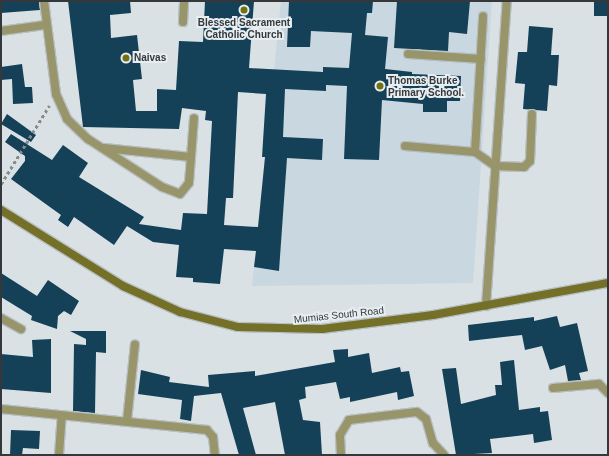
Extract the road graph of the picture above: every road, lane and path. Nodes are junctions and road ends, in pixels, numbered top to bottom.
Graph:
1 (44, 1) edge
2 (184, 1) edge
3 (507, 1) edge
4 (483, 16) dead end
5 (183, 22) dead end
6 (45, 25) junction
7 (1, 31) edge
8 (408, 54) dead end
9 (481, 59) junction
10 (56, 94) junction
11 (532, 114) dead end
12 (194, 118) dead end
13 (405, 146) dead end
14 (102, 148) junction
15 (475, 152) junction
16 (191, 157) junction
17 (495, 166) junction
18 (1, 184) edge
19 (1, 210) edge
20 (608, 283) edge
21 (486, 306) junction
22 (1, 318) edge
23 (21, 329) dead end
24 (135, 344) dead end
25 (554, 388) dead end
26 (608, 393) edge
27 (1, 409) edge
28 (62, 416) junction
29 (127, 421) junction
30 (59, 455) edge
31 (215, 455) edge
32 (341, 455) edge
33 (444, 455) edge

1 - 6 street
2 - 5 street
3 - 17 street
4 - 9 street
6 - 7 street
6 - 10 street
8 - 9 street
9 - 15 street
10 - 14 street
10 - 18 path
11 - 17 street
12 - 16 street
13 - 15 street
14 - 16 street
14 - 16 street
15 - 17 street
17 - 21 street
19 - 21 main road, Mumias South Road
20 - 21 main road, Mumias South Road
22 - 23 street
24 - 29 street
25 - 26 street
27 - 28 street
28 - 29 street
28 - 30 street
29 - 31 street
32 - 33 street

